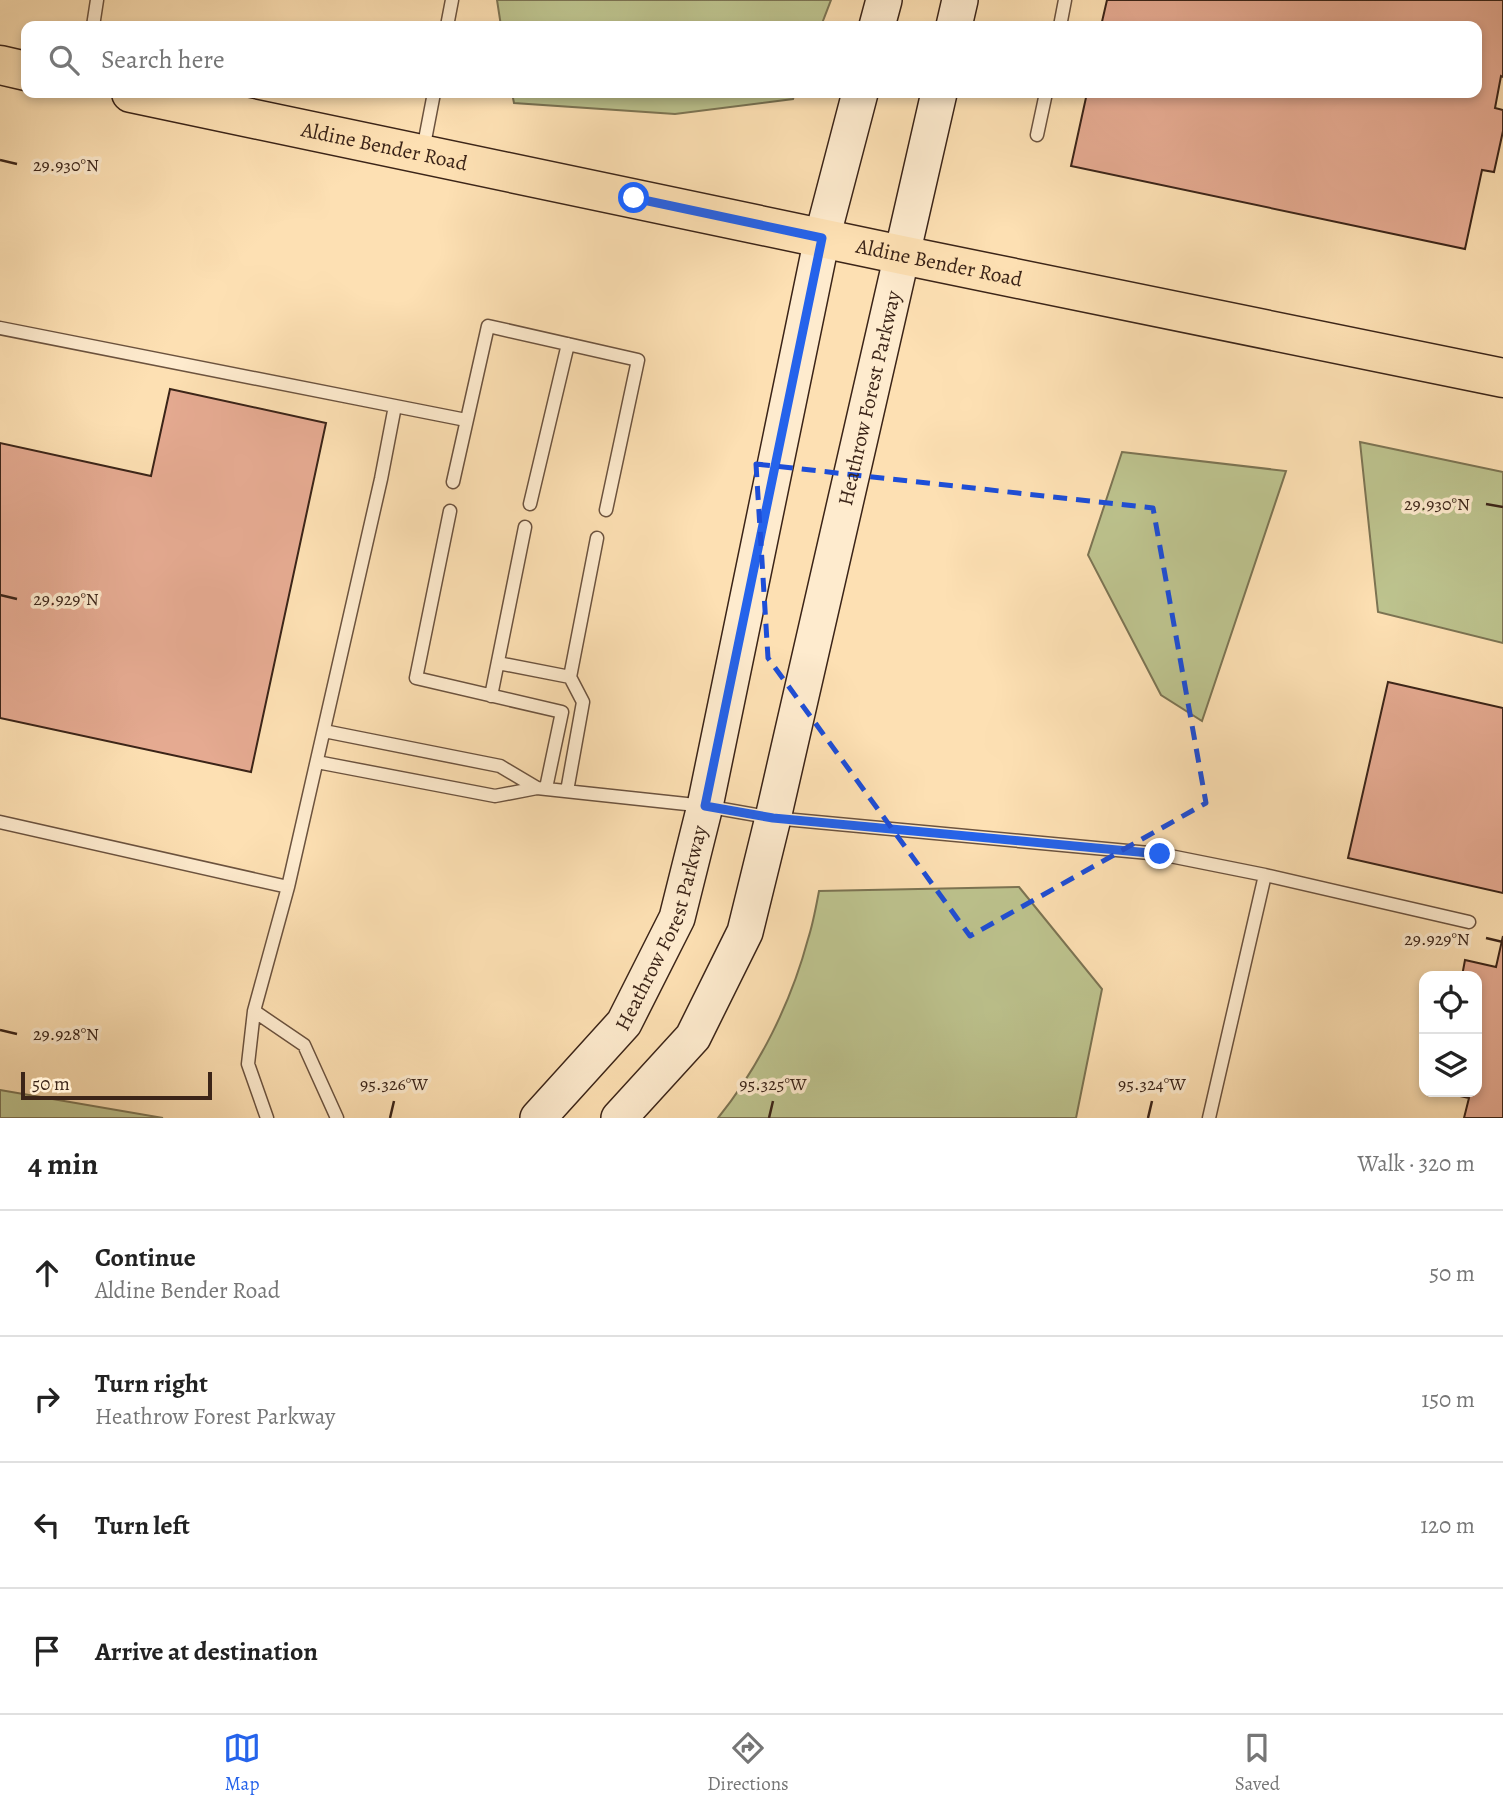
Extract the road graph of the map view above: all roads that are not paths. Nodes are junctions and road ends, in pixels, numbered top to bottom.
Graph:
1 (97, 0) edge
2 (452, 0) edge
3 (884, 0) edge
4 (960, 0) edge
5 (1065, 0) edge
6 (94, 21) edge
7 (448, 21) edge
8 (878, 21) edge
9 (955, 21) edge
10 (1060, 21) edge
11 (0, 65) edge
12 (21, 70) edge
13 (155, 98) edge
14 (433, 98) edge
15 (859, 98) edge
16 (938, 98) edge
17 (1045, 98) edge
18 (1037, 135) dead end
19 (422, 154) junction
20 (822, 238) junction
21 (902, 255) junction
22 (0, 328) edge
23 (568, 344) junction
24 (1503, 378) edge
25 (395, 407) junction
26 (466, 420) junction
27 (453, 482) dead end
28 (530, 504) dead end
29 (606, 510) dead end
30 (450, 512) dead end
31 (525, 527) dead end
32 (597, 537) dead end
33 (498, 663) junction
34 (570, 677) junction
35 (491, 696) junction
36 (324, 732) junction
37 (317, 762) junction
38 (541, 788) junction
39 (566, 791) junction
40 (705, 806) junction
41 (773, 818) junction
42 (0, 822) edge
43 (1265, 875) junction
44 (288, 887) junction
45 (1469, 922) dead end
46 (254, 1011) junction
47 (267, 1118) edge
48 (337, 1118) edge
49 (538, 1118) edge
50 (620, 1118) edge
51 (1209, 1118) edge

1 - 6 lane
2 - 7 lane
3 - 8 street
4 - 9 street
5 - 10 lane
11 - 12 main road
13 - 19 main road, Aldine Bender Road
14 - 19 lane
15 - 20 street, Heathrow Forest Parkway
16 - 21 street, Heathrow Forest Parkway
17 - 18 lane
19 - 20 main road, Aldine Bender Road
20 - 21 main road, Aldine Bender Road
20 - 40 street, Heathrow Forest Parkway
21 - 24 main road, Aldine Bender Road
21 - 41 street, Heathrow Forest Parkway
22 - 25 lane
23 - 26 lane
23 - 28 lane
23 - 29 lane
25 - 26 lane
25 - 36 lane
26 - 27 lane
30 - 35 lane
31 - 33 lane
32 - 34 lane
33 - 34 lane
33 - 35 lane
34 - 39 lane
35 - 38 lane
36 - 37 lane
36 - 38 lane
37 - 38 lane
37 - 44 lane
38 - 39 lane
39 - 40 lane
40 - 41 lane
40 - 49 street, Heathrow Forest Parkway
41 - 43 lane
41 - 50 street, Heathrow Forest Parkway
42 - 44 lane
43 - 45 lane
43 - 51 lane
44 - 46 lane
46 - 47 lane
46 - 48 lane

